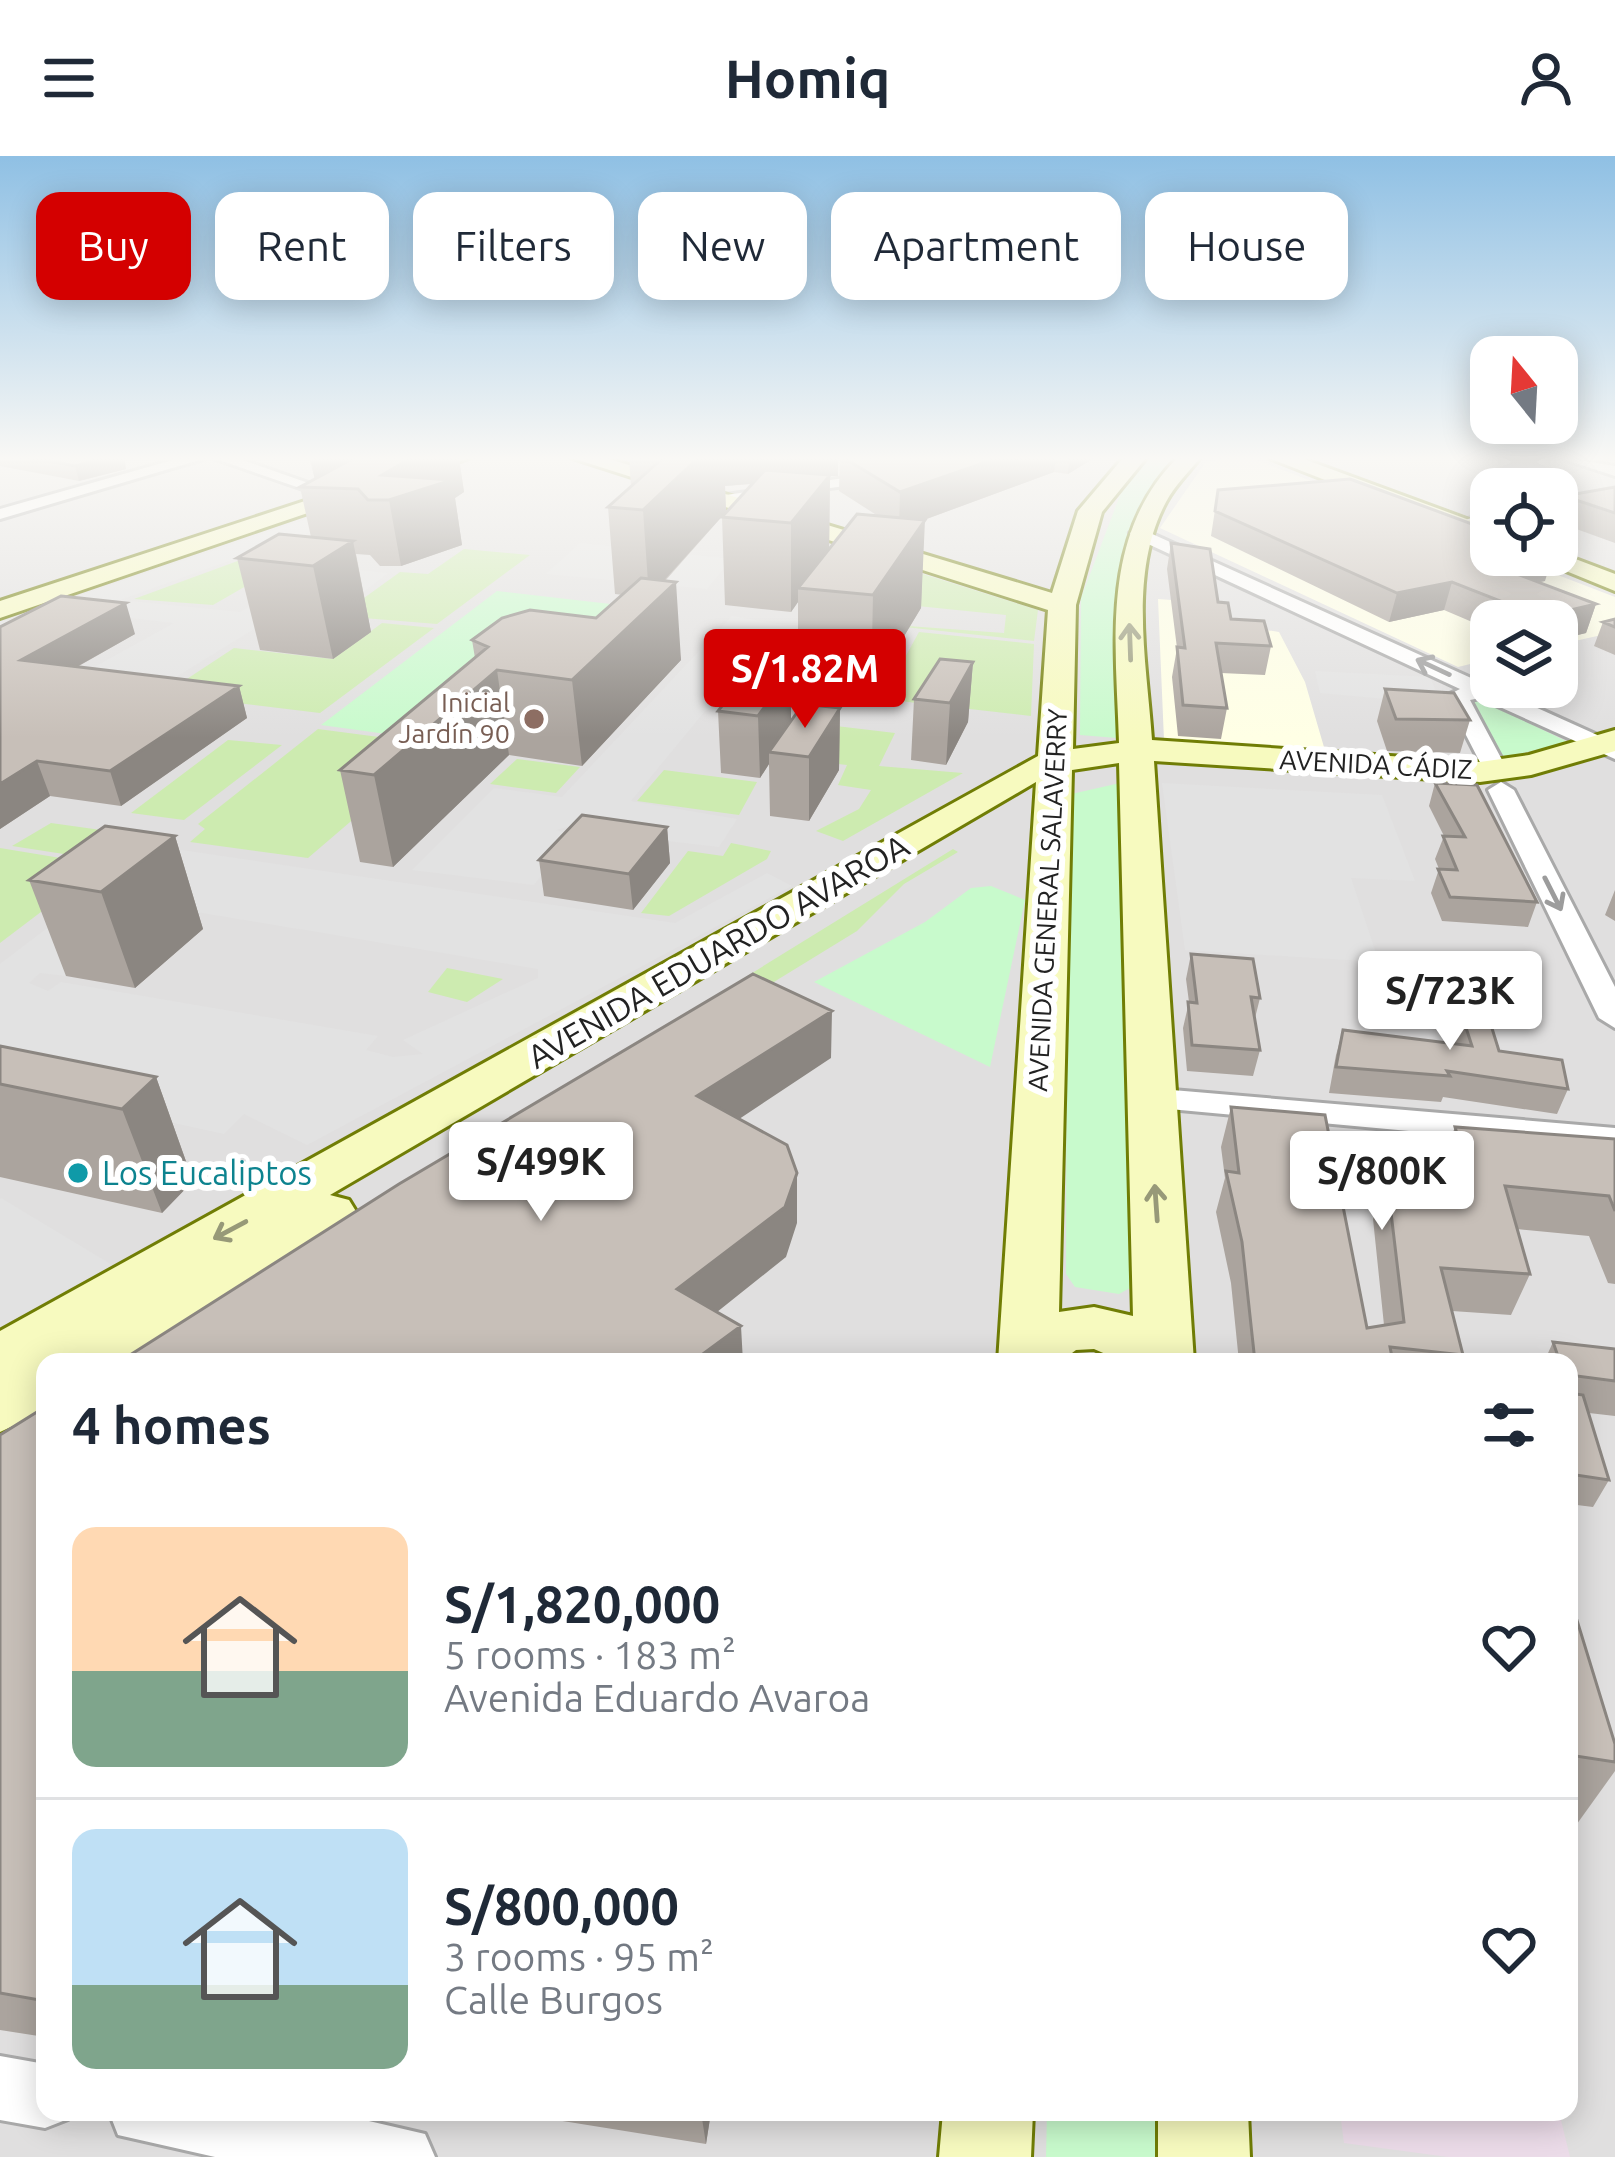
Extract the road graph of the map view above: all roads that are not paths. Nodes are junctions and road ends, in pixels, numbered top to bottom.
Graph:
1 (161, 551) edge
2 (904, 551) edge
3 (913, 551) edge
4 (1077, 551) edge
5 (1136, 551) edge
6 (1179, 551) edge
7 (963, 568) junction
8 (1578, 569) edge
9 (1615, 583) edge
10 (1063, 597) junction
11 (2, 599) edge
12 (1470, 685) edge
13 (1470, 694) edge
14 (1521, 708) edge
15 (1611, 749) edge
16 (1133, 762) junction
17 (1055, 774) junction
18 (1498, 780) junction
19 (854, 884) junction
20 (1615, 1018) edge
21 (1149, 1099) junction
22 (1615, 1139) edge
23 (1029, 1284) junction
24 (1162, 1294) junction
25 (93, 1353) edge
26 (1028, 1353) edge
27 (1036, 1353) edge
28 (1152, 1353) edge
29 (1164, 1353) edge
30 (0, 1358) edge
31 (36, 1387) edge
32 (0, 1408) edge
33 (193, 2121) edge
34 (987, 2121) edge
35 (1203, 2121) edge
36 (402, 2157) edge
37 (985, 2157) edge
38 (1204, 2157) edge

1 - 11 main road
2 - 7 main road
3 - 7 main road
4 - 10 main road, AVENIDA GENERAL SALAVERRY
16 -> 5 main road
12 -> 6 street
7 - 10 main road
8 - 9 main road
10 - 17 main road, AVENIDA GENERAL SALAVERRY
13 - 18 street
14 - 15 street
15 - 18 main road, AVENIDA CÁDIZ
16 - 17 main road, AVENIDA EDUARDO AVAROA
16 - 18 main road, AVENIDA CÁDIZ
16 - 21 main road
17 - 19 main road, AVENIDA EDUARDO AVAROA
17 - 23 main road, AVENIDA GENERAL SALAVERRY
18 -> 20 street
19 - 25 main road, AVENIDA EDUARDO AVAROA
19 -> 30 main road, AVENIDA EDUARDO AVAROA
21 - 22 street
24 -> 21 main road
23 - 24 main road
23 - 26 main road, AVENIDA GENERAL SALAVERRY
24 - 29 main road
27 - 28 main road
31 - 32 main road
33 - 36 street
34 - 37 main road
35 - 38 main road

